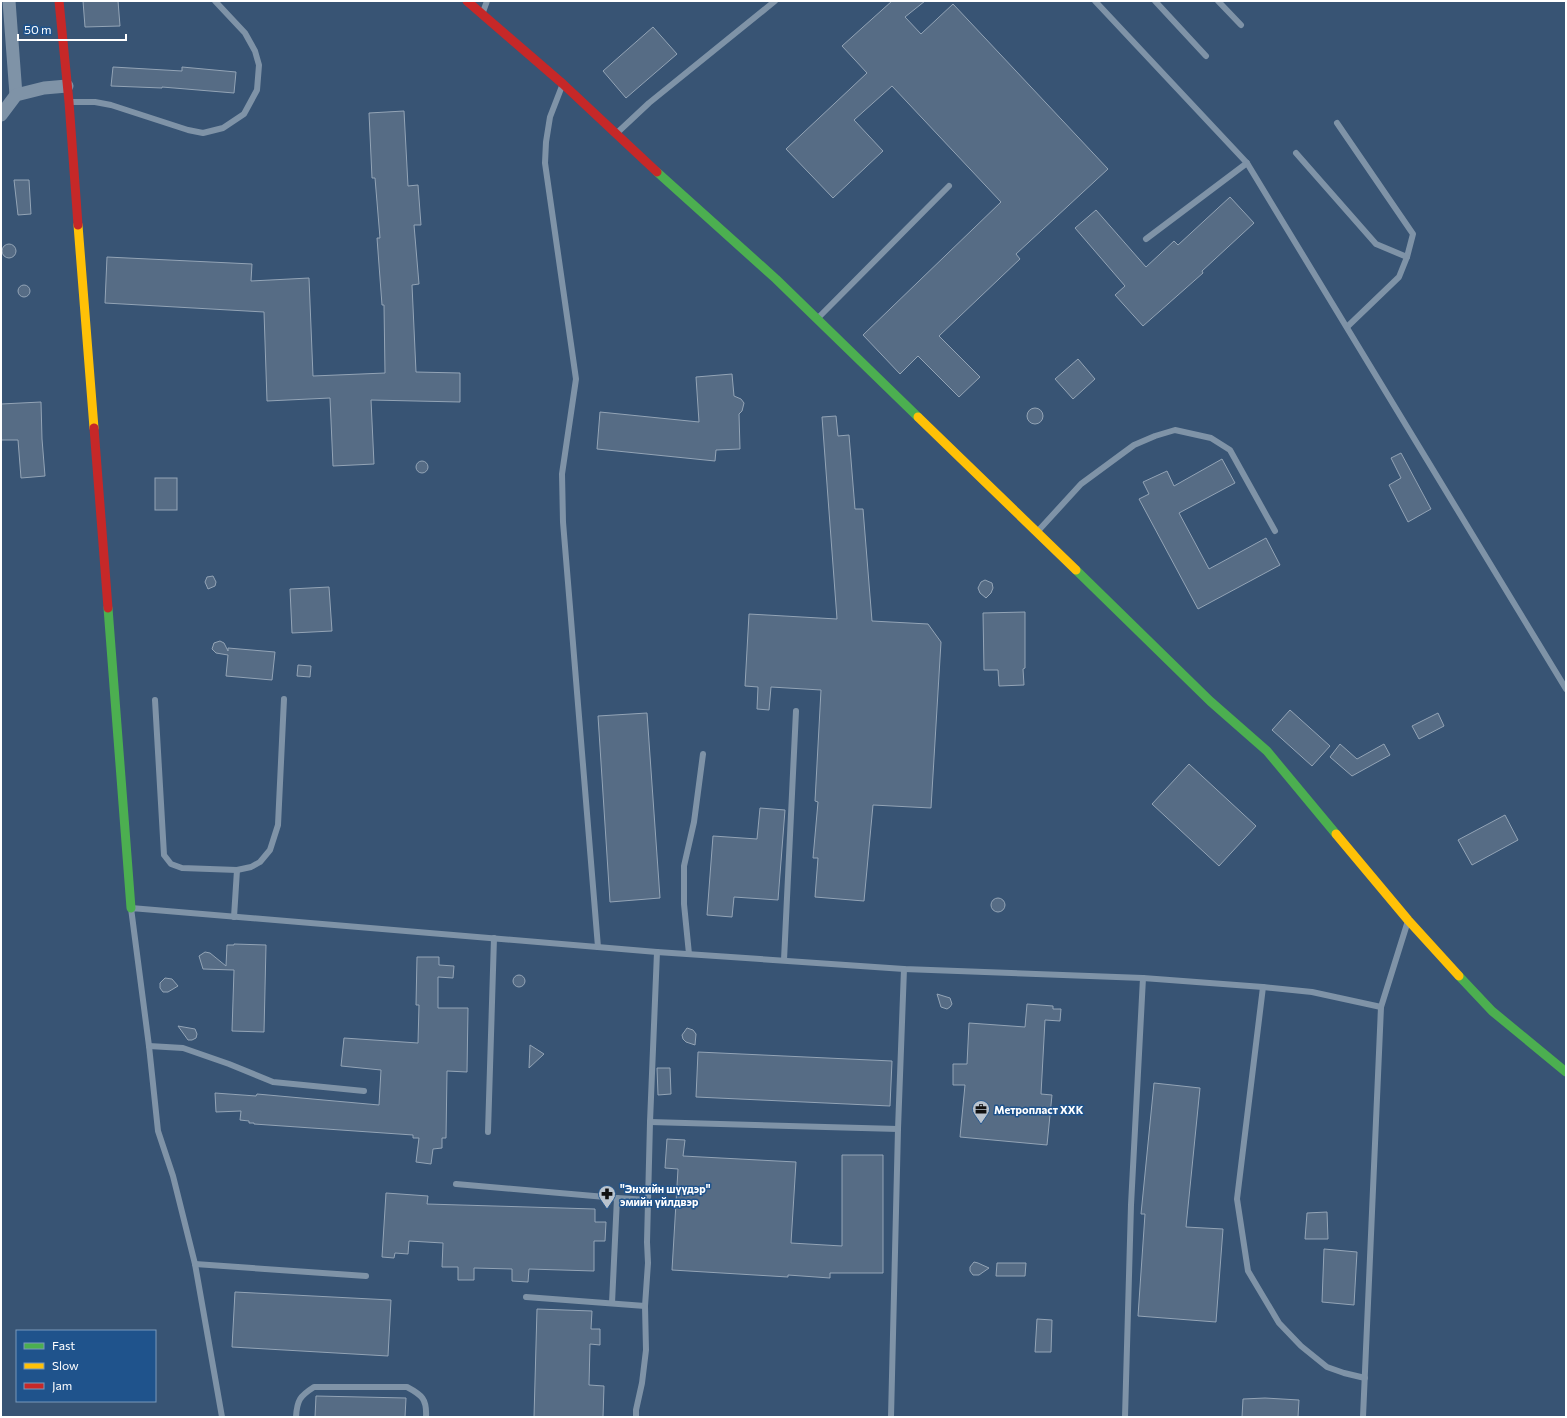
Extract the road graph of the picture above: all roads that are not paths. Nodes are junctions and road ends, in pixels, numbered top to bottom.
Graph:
1 (9, 1) edge
2 (59, 1) edge
3 (216, 1) edge
4 (468, 1) edge
5 (487, 1) edge
6 (775, 1) edge
7 (1095, 1) edge
8 (1155, 1) edge
9 (1218, 1) edge
10 (482, 14) junction
11 (1241, 24) dead end
12 (1206, 56) dead end
13 (563, 84) junction
14 (67, 86) junction
15 (16, 95) junction
16 (69, 102) junction
17 (1, 115) edge
18 (1337, 123) dead end
19 (616, 133) junction
20 (1296, 153) dead end
21 (1247, 163) junction
22 (949, 186) dead end
23 (1146, 239) dead end
24 (1407, 257) junction
25 (816, 319) junction
26 (1347, 327) junction
27 (1037, 531) junction
28 (1275, 531) dead end
29 (1566, 689) edge
30 (284, 699) dead end
31 (155, 700) dead end
32 (796, 711) dead end
33 (703, 754) dead end
34 (237, 870) junction
35 (131, 908) junction
36 (234, 917) junction
37 (1408, 920) junction
38 (494, 938) junction
39 (598, 947) junction
40 (657, 952) junction
41 (689, 954) junction
42 (784, 960) junction
43 (904, 969) junction
44 (1143, 978) junction
45 (1263, 987) junction
46 (1381, 1007) junction
47 (150, 1046) junction
48 (1566, 1072) edge
49 (364, 1091) dead end
50 (650, 1122) junction
51 (898, 1129) junction
52 (488, 1132) dead end
53 (456, 1184) dead end
54 (617, 1198) junction
55 (648, 1200) junction
56 (195, 1264) junction
57 (366, 1276) dead end
58 (526, 1297) dead end
59 (612, 1303) junction
60 (645, 1306) junction
61 (1365, 1378) junction
62 (222, 1417) edge
63 (296, 1417) edge
64 (426, 1417) edge
65 (636, 1417) edge
66 (891, 1417) edge
67 (1125, 1417) edge
68 (1363, 1417) edge

1 - 15 street
2 - 14 street
3 - 16 lane
4 - 10 street
5 - 10 lane
6 - 19 lane
7 - 21 lane
8 - 12 lane
9 - 11 lane
10 - 13 street
13 - 19 street
13 - 39 lane
14 - 15 street
14 - 16 street
15 - 17 street
16 - 35 street
18 - 24 lane
19 - 25 street
20 - 24 lane
21 - 23 lane
21 - 26 lane
22 - 25 lane
24 - 26 lane
25 - 27 street
26 - 29 lane
27 - 28 lane
27 - 37 street
30 - 34 lane
31 - 34 lane
32 - 42 lane
33 - 41 lane
34 - 36 lane
35 - 36 lane
35 - 47 lane
36 - 38 lane
37 - 46 lane
37 - 48 street
38 - 39 lane
38 - 52 lane
39 - 40 lane
40 - 41 lane
40 - 50 lane
41 - 42 lane
42 - 43 lane
43 - 44 lane
43 - 51 lane
44 - 45 lane
44 - 67 lane
45 - 46 lane
45 - 61 lane
46 - 61 lane
47 - 49 lane
47 - 56 lane
50 - 51 lane
50 - 55 lane
51 - 66 lane
53 - 54 lane
54 - 55 lane
54 - 59 lane
55 - 60 lane
56 - 57 lane
56 - 62 lane
58 - 59 lane
59 - 60 lane
60 - 65 lane
61 - 68 lane
63 - 64 lane

